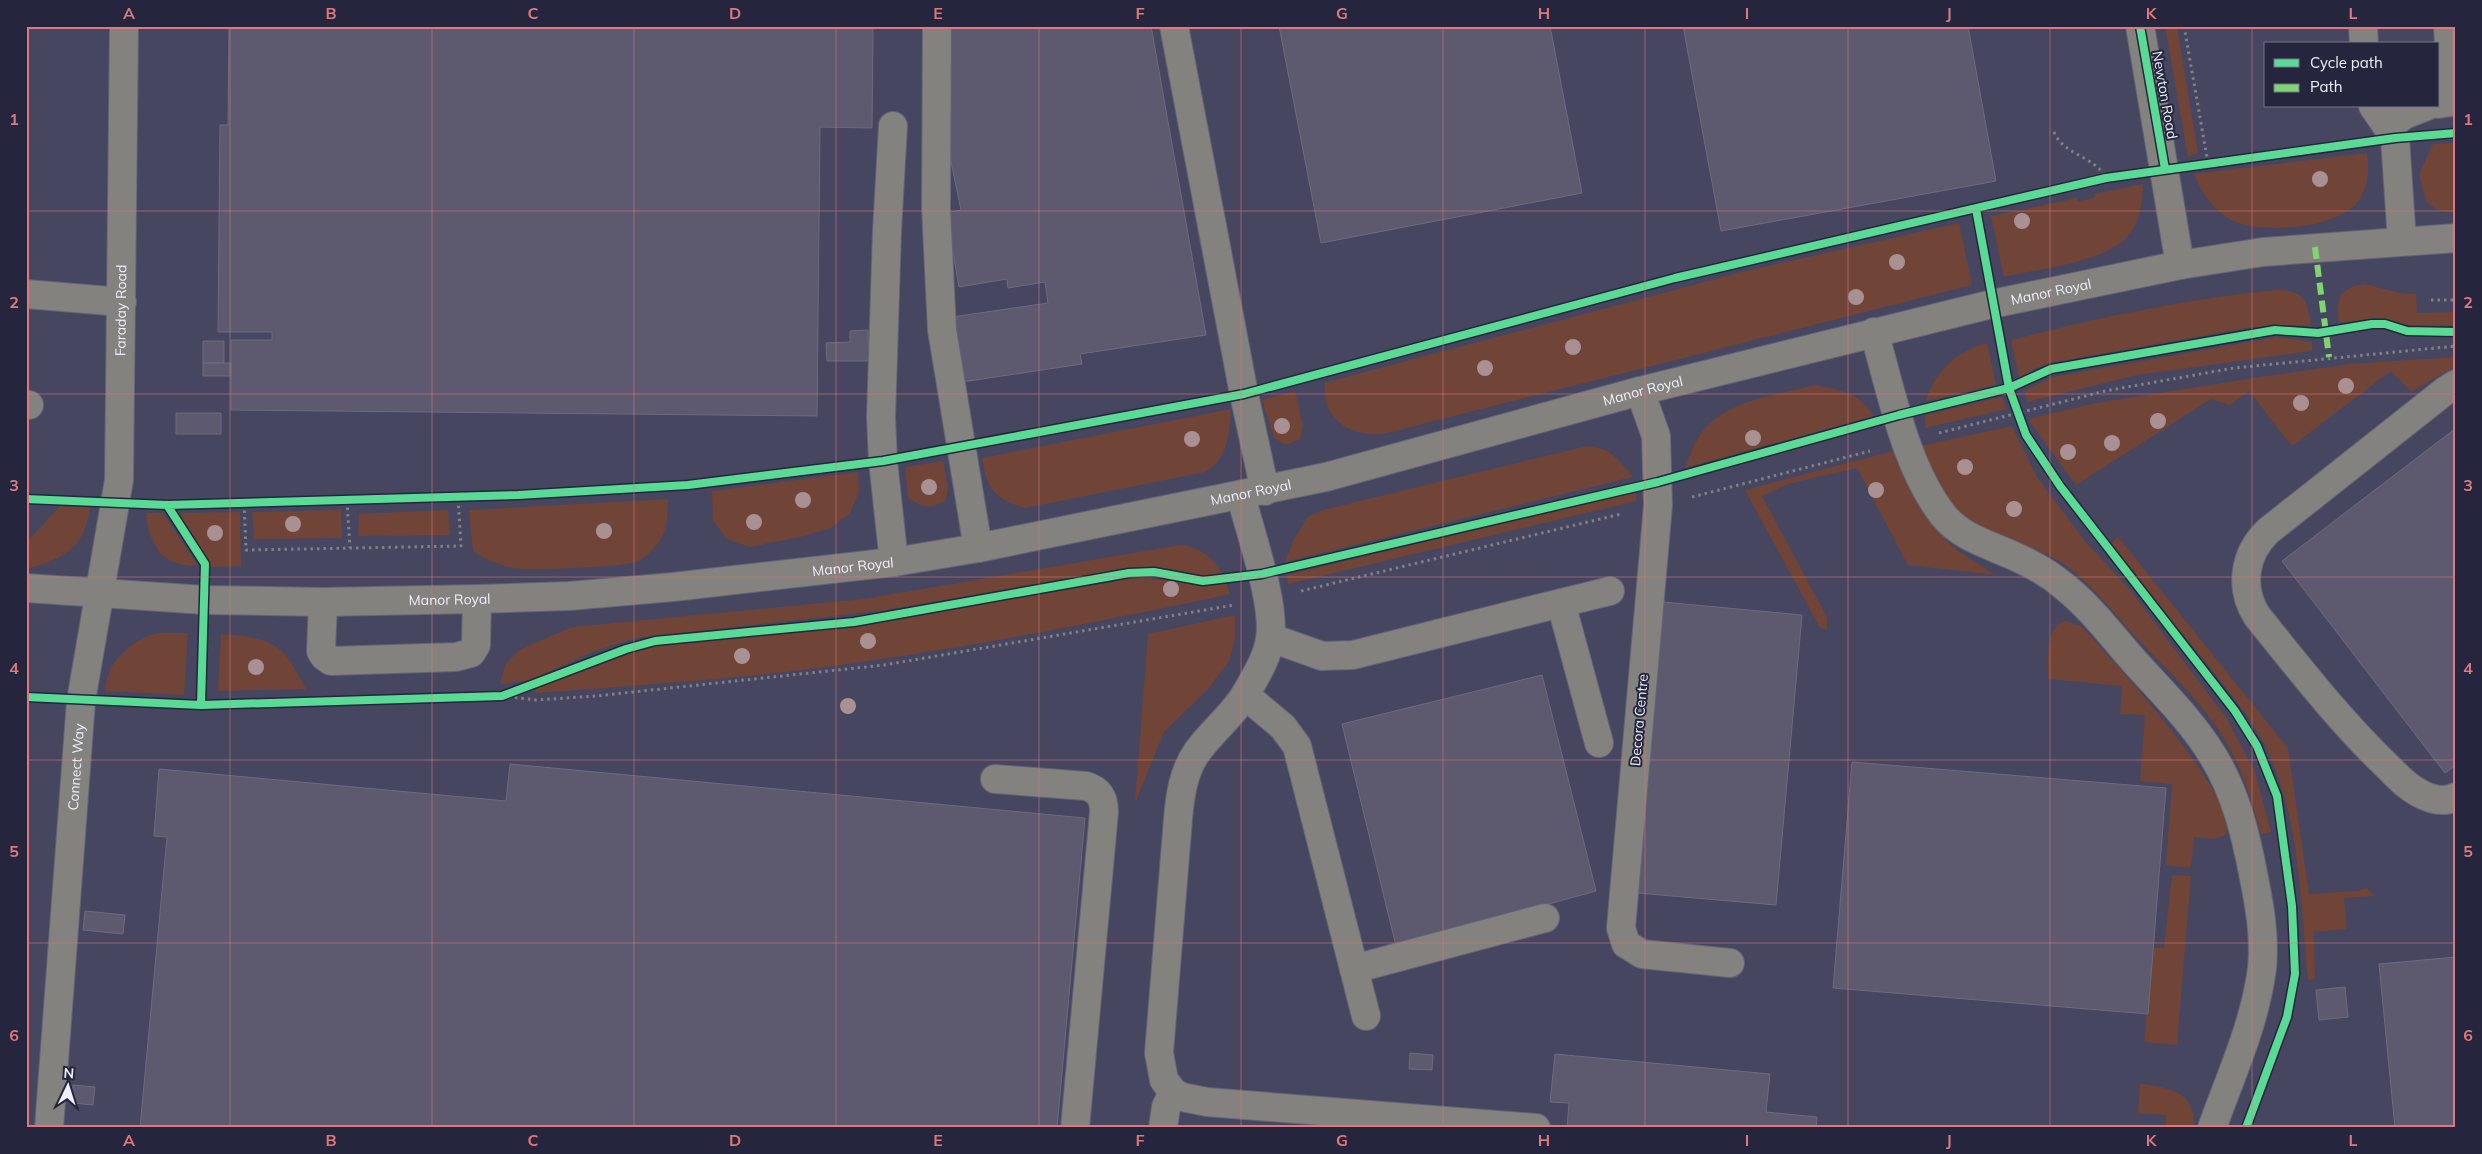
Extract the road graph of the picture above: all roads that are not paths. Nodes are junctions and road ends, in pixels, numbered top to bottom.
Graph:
1 (124, 26) edge
2 (937, 26) edge
3 (1174, 26) edge
4 (2140, 26) edge
5 (2363, 26) edge
6 (2448, 26) edge
7 (2364, 42) edge
8 (2443, 103) edge
9 (2427, 108) edge
10 (2380, 117) edge
11 (893, 126) dead end
12 (2456, 238) edge
13 (2402, 241) junction
14 (2180, 265) junction
15 (26, 294) edge
16 (122, 302) junction
17 (1874, 332) junction
18 (2456, 384) edge
19 (1640, 391) junction
20 (1253, 494) junction
21 (978, 548) junction
22 (894, 562) junction
23 (26, 588) edge
24 (1610, 591) dead end
25 (100, 592) junction
26 (477, 599) junction
27 (323, 602) junction
28 (1562, 603) junction
29 (1271, 638) junction
30 (1245, 695) junction
31 (1600, 743) dead end
32 (995, 779) dead end
33 (2456, 797) edge
34 (1545, 918) dead end
35 (1730, 963) dead end
36 (1354, 968) junction
37 (1366, 1016) dead end
38 (1173, 1092) junction
39 (49, 1128) edge
40 (1075, 1128) edge
41 (1163, 1128) edge
42 (1536, 1128) edge
43 (2212, 1128) edge

1 - 16 street, Faraday Road
2 - 21 street
3 - 20 street
4 - 14 street, Newton Road
5 - 7 street
6 - 8 street
9 - 10 street
10 - 13 street
11 - 22 street
12 - 13 street, Manor Royal
13 - 14 street, Manor Royal
14 - 17 street, Manor Royal
15 - 16 street
16 - 25 street, Faraday Road
17 - 19 street, Manor Royal
17 - 43 street
18 - 33 street
19 - 20 street, Manor Royal
19 - 35 street, Decora Centre
20 - 21 street, Manor Royal
20 - 29 street
21 - 22 street, Manor Royal
22 - 26 street, Manor Royal
23 - 25 street, Manor Royal
24 - 28 street
25 - 27 street, Manor Royal
25 - 39 street, Connect Way
26 - 27 street, Manor Royal
26 - 27 street
28 - 29 street
28 - 31 street
29 - 30 street
30 - 36 street
30 - 38 street
32 - 40 street
34 - 36 street
36 - 37 street
38 - 41 street
38 - 42 street

